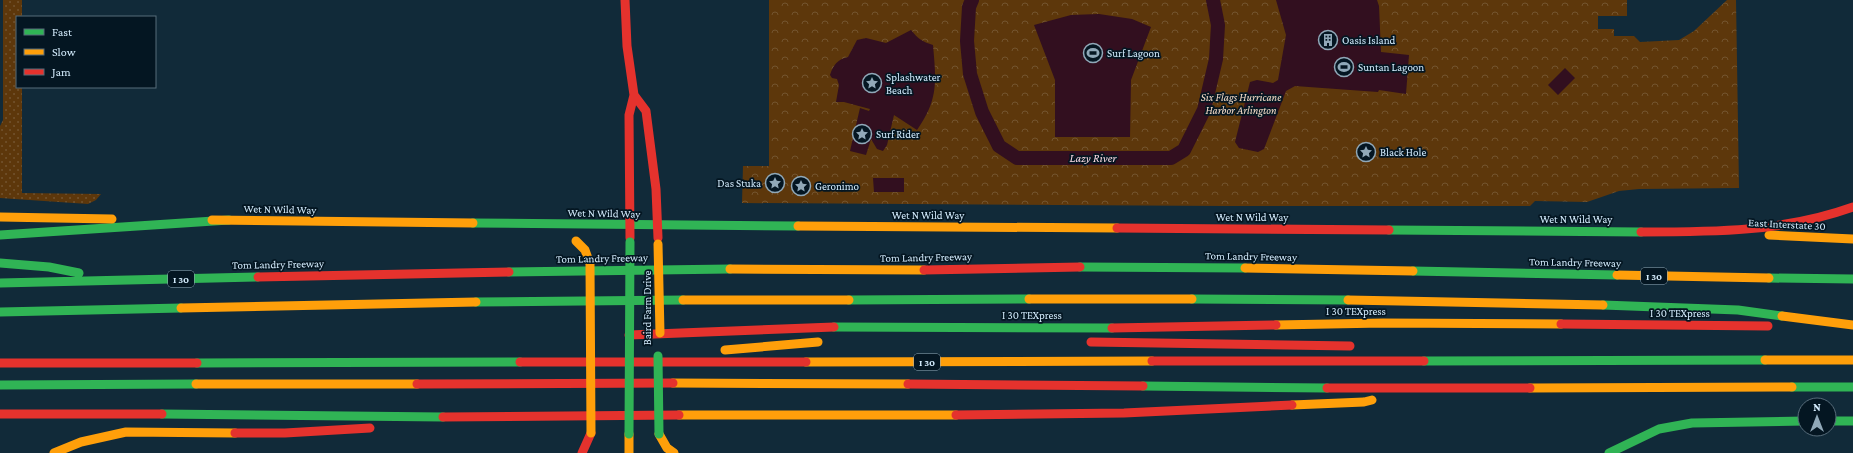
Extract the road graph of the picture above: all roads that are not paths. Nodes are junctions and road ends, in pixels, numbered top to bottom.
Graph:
1 (625, 0) edge
2 (634, 95) junction
3 (1853, 207) edge
4 (0, 217) edge
5 (229, 220) junction
6 (516, 223) junction
7 (630, 225) junction
8 (659, 225) junction
9 (1719, 232) junction
10 (0, 235) edge
11 (1853, 239) edge
12 (0, 263) edge
13 (1853, 279) edge
14 (118, 281) junction
15 (0, 284) edge
16 (0, 312) edge
17 (1853, 326) edge
18 (629, 335) junction
19 (828, 342) dead end
20 (1085, 342) dead end
21 (659, 345) junction
22 (1363, 346) dead end
23 (714, 351) dead end
24 (698, 352) dead end
25 (630, 357) junction
26 (1853, 360) edge
27 (0, 363) edge
28 (0, 385) edge
29 (1853, 387) edge
30 (1420, 389) junction
31 (0, 414) edge
32 (471, 417) junction
33 (1797, 421) edge
34 (1837, 421) edge
35 (1853, 421) edge
36 (392, 426) dead end
37 (376, 428) dead end
38 (659, 434) junction
39 (54, 453) edge
40 (582, 453) edge
41 (629, 453) edge
42 (660, 453) edge
43 (674, 453) edge
44 (1609, 453) edge

1 - 2 main road, Baird Farm Drive
2 - 7 main road, Baird Farm Drive
2 - 8 main road, Baird Farm Drive
3 - 9 main road, Wet N Wild Way
4 - 5 main road, Wet N Wild Way
5 - 6 main road, Wet N Wild Way
5 - 10 main road
6 - 7 main road, Wet N Wild Way
6 - 40 main road, bridge
7 - 8 main road, Wet N Wild Way
7 - 18 main road, Baird Farm Drive, bridge
8 - 9 main road, Wet N Wild Way
8 - 21 main road, Baird Farm Drive, bridge
9 - 11 main road, East Interstate 30
12 - 14 main road
13 - 14 main road, Tom Landry Freeway / I 30
14 - 15 main road, Tom Landry Freeway / I 30
16 - 17 main road
17 - 21 main road, I 30 TEXpress
18 - 21 main road
18 - 25 main road, Baird Farm Drive, bridge
19 - 23 main road
20 - 22 main road
21 - 24 main road
21 - 25 main road
21 - 38 main road, Baird Farm Drive, bridge
25 - 41 main road, Baird Farm Drive, bridge
26 - 27 main road, I 30
28 - 30 main road, I 30
29 - 30 main road, I 30
30 - 32 main road
31 - 32 main road
32 - 36 main road
33 - 44 main road
34 - 35 main road
37 - 39 main road
38 - 42 main road, Baird Farm Drive
38 - 43 main road

